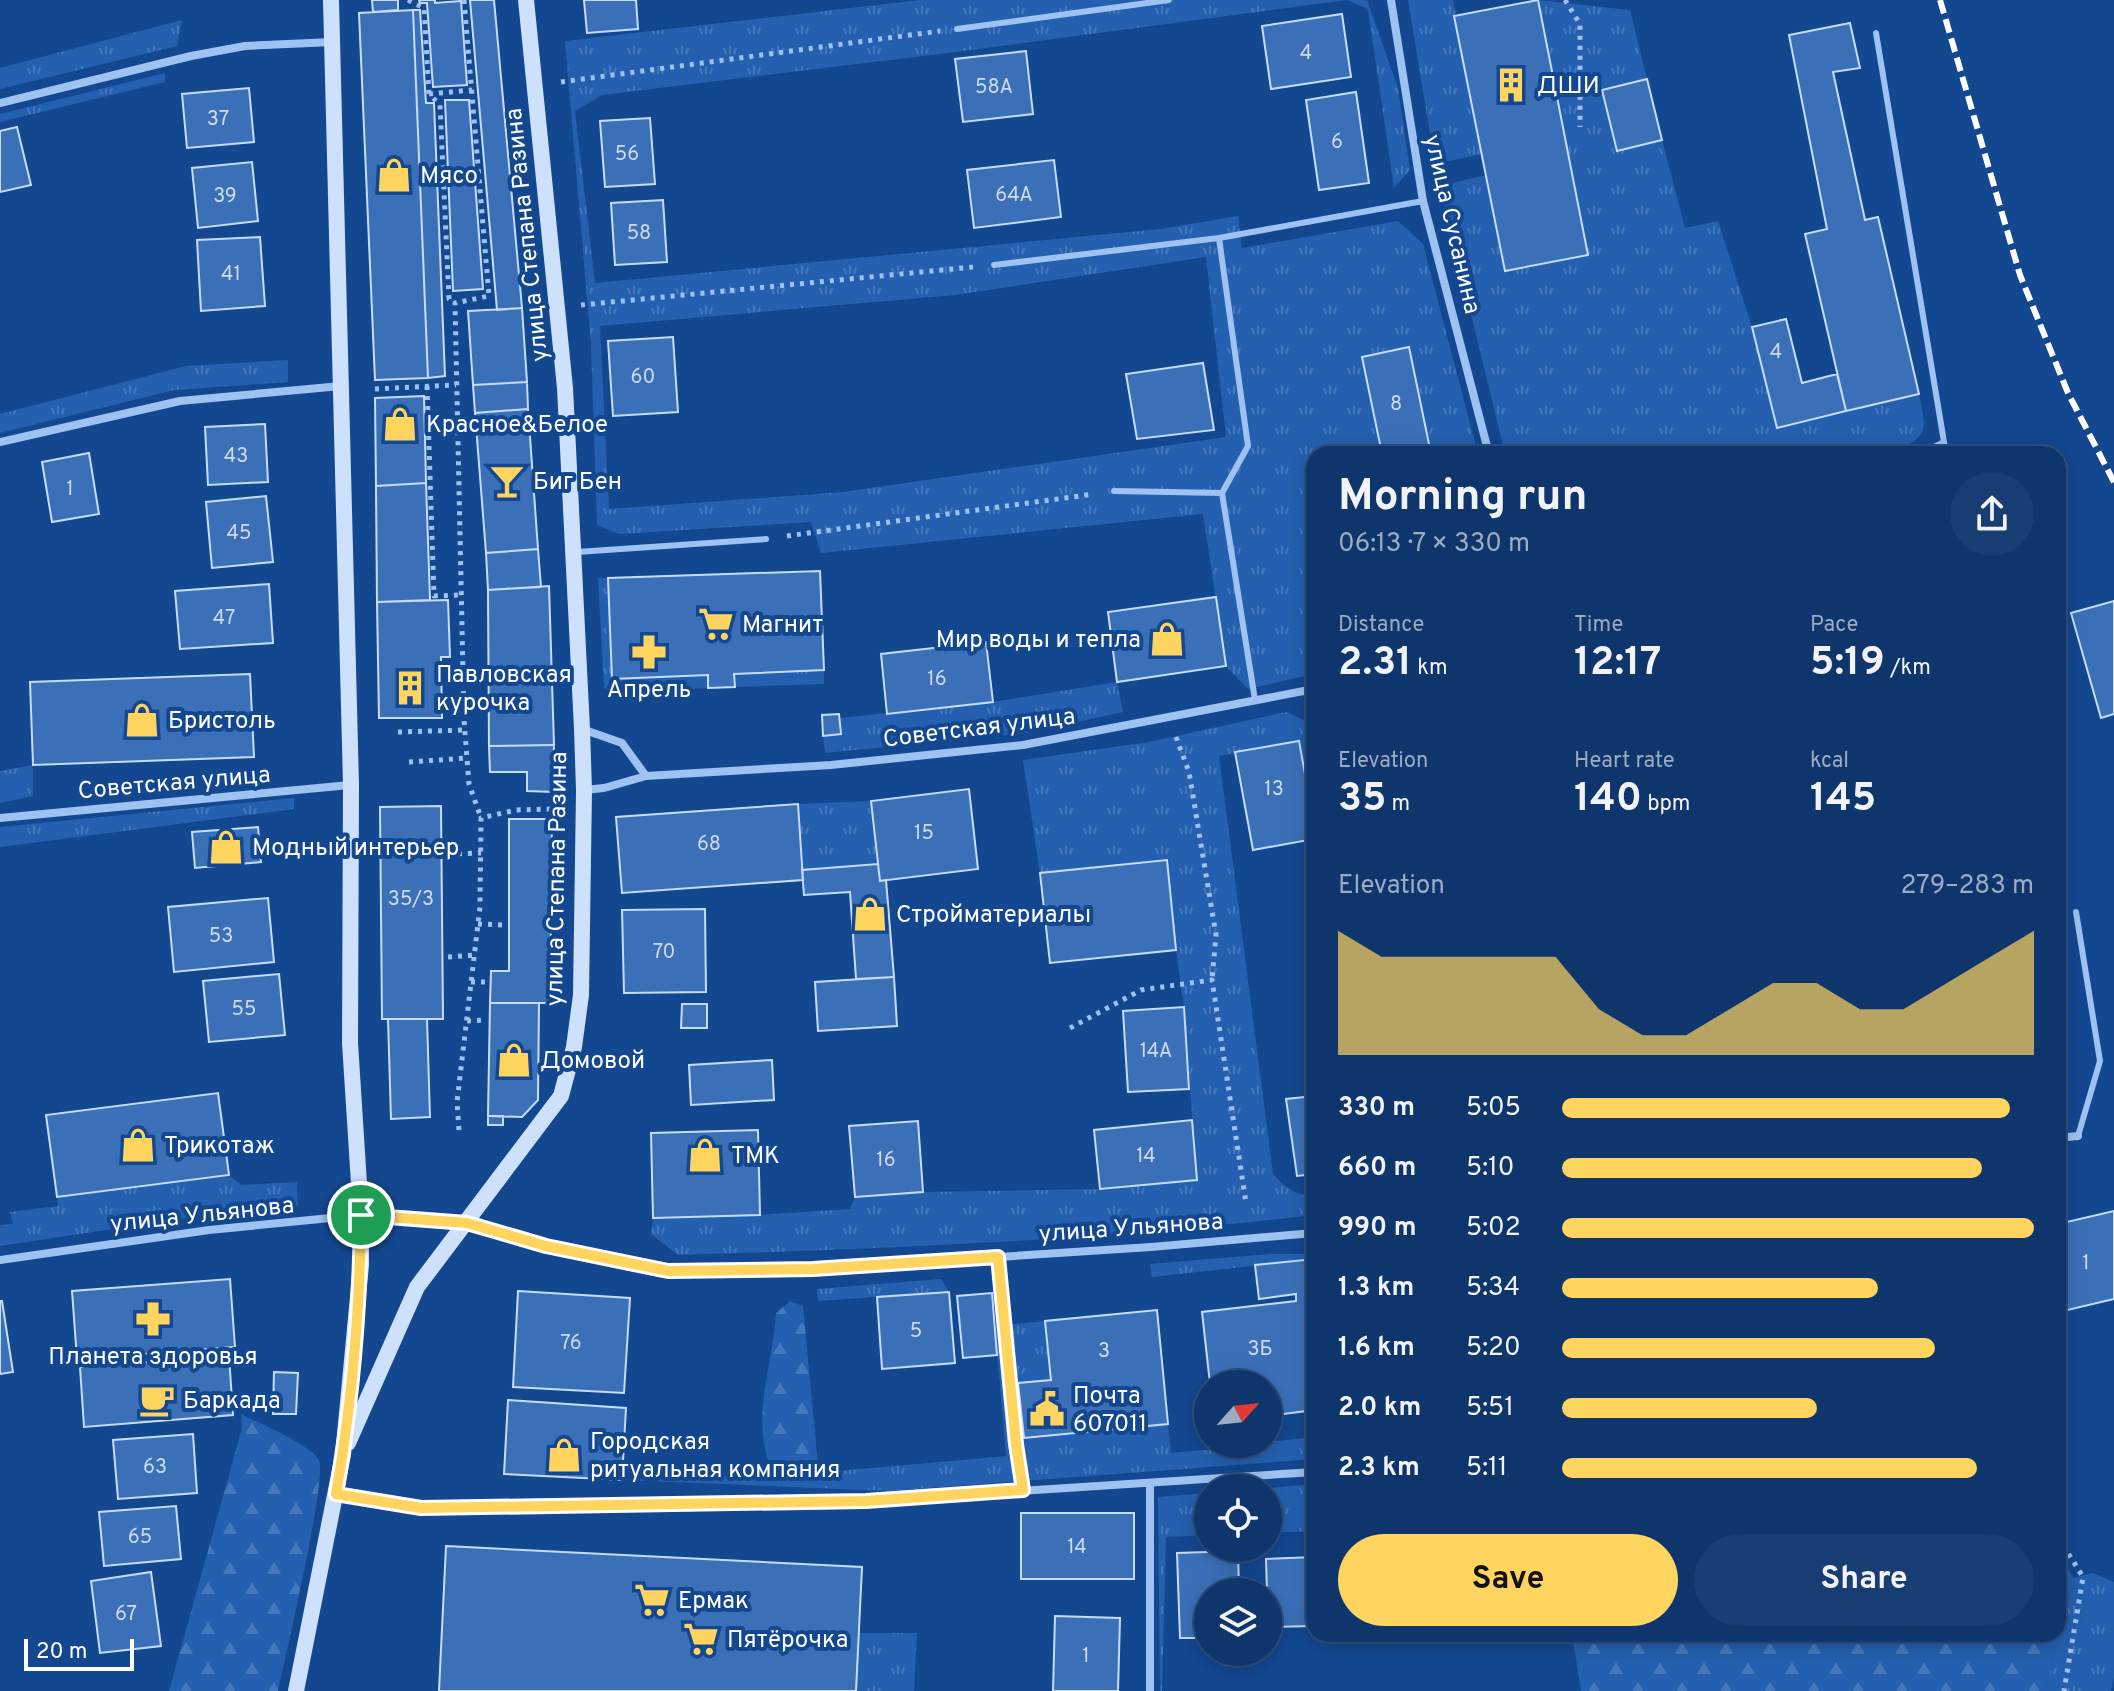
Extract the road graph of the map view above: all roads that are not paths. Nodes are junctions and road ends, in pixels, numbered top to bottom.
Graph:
1 (331, 0) edge
2 (526, 0) edge
3 (1169, 0) edge
4 (1391, 0) edge
5 (957, 29) road end
6 (1876, 33) dead end
7 (333, 42) junction
8 (0, 103) edge
9 (1423, 201) junction
10 (1219, 238) junction
11 (994, 265) road end
12 (341, 386) junction
13 (0, 442) edge
14 (1944, 442) junction
15 (1487, 446) edge
16 (1936, 446) edge
17 (1945, 446) edge
18 (1114, 491) road end
19 (1222, 493) junction
20 (766, 539) road end
21 (573, 552) junction
22 (1306, 690) edge
23 (1255, 700) junction
24 (582, 729) junction
25 (646, 776) junction
26 (351, 785) junction
27 (584, 790) junction
28 (0, 818) edge
29 (2076, 912) dead end
30 (2078, 1136) joint
31 (2066, 1137) edge
32 (361, 1215) junction
33 (467, 1223) junction
34 (1306, 1234) edge
35 (998, 1257) junction
36 (0, 1260) edge
37 (343, 1455) junction
38 (1306, 1473) edge
39 (1150, 1483) junction
40 (1023, 1490) junction
41 (336, 1494) junction
42 (296, 1691) edge
43 (1150, 1691) edge

1 - 7 main road, улица Степана Разина
2 - 21 main road, улица Степана Разина
3 - 5 lane
4 - 9 street, улица Сусанина
6 - 14 lane
7 - 8 street
7 - 12 main road, улица Степана Разина
9 - 10 lane
9 - 15 street, улица Сусанина
10 - 11 lane
10 - 19 lane
12 - 13 street
12 - 26 main road, улица Степана Разина
14 - 16 lane
14 - 17 lane
18 - 19 lane
19 - 23 lane
20 - 21 lane
21 - 24 main road, улица Степана Разина
22 - 23 street, Советская улица
23 - 25 street, Советская улица
24 - 25 street
24 - 27 main road, улица Степана Разина
25 - 27 street, Советская улица
26 - 28 street, Советская улица
26 - 32 main road, улица Степана Разина
27 - 33 main road, улица Степана Разина
29 - 30 lane
30 - 31 street
32 - 33 street, улица Ульянова
32 - 36 street, улица Ульянова
32 - 37 main road, улица Степана Разина
33 - 35 street, улица Ульянова
33 - 37 main road, улица Степана Разина
34 - 35 street, улица Ульянова
35 - 40 lane
37 - 41 main road, улица Степана Разина
38 - 39 street
39 - 40 street
39 - 43 street
40 - 41 street
41 - 42 main road, улица Степана Разина

